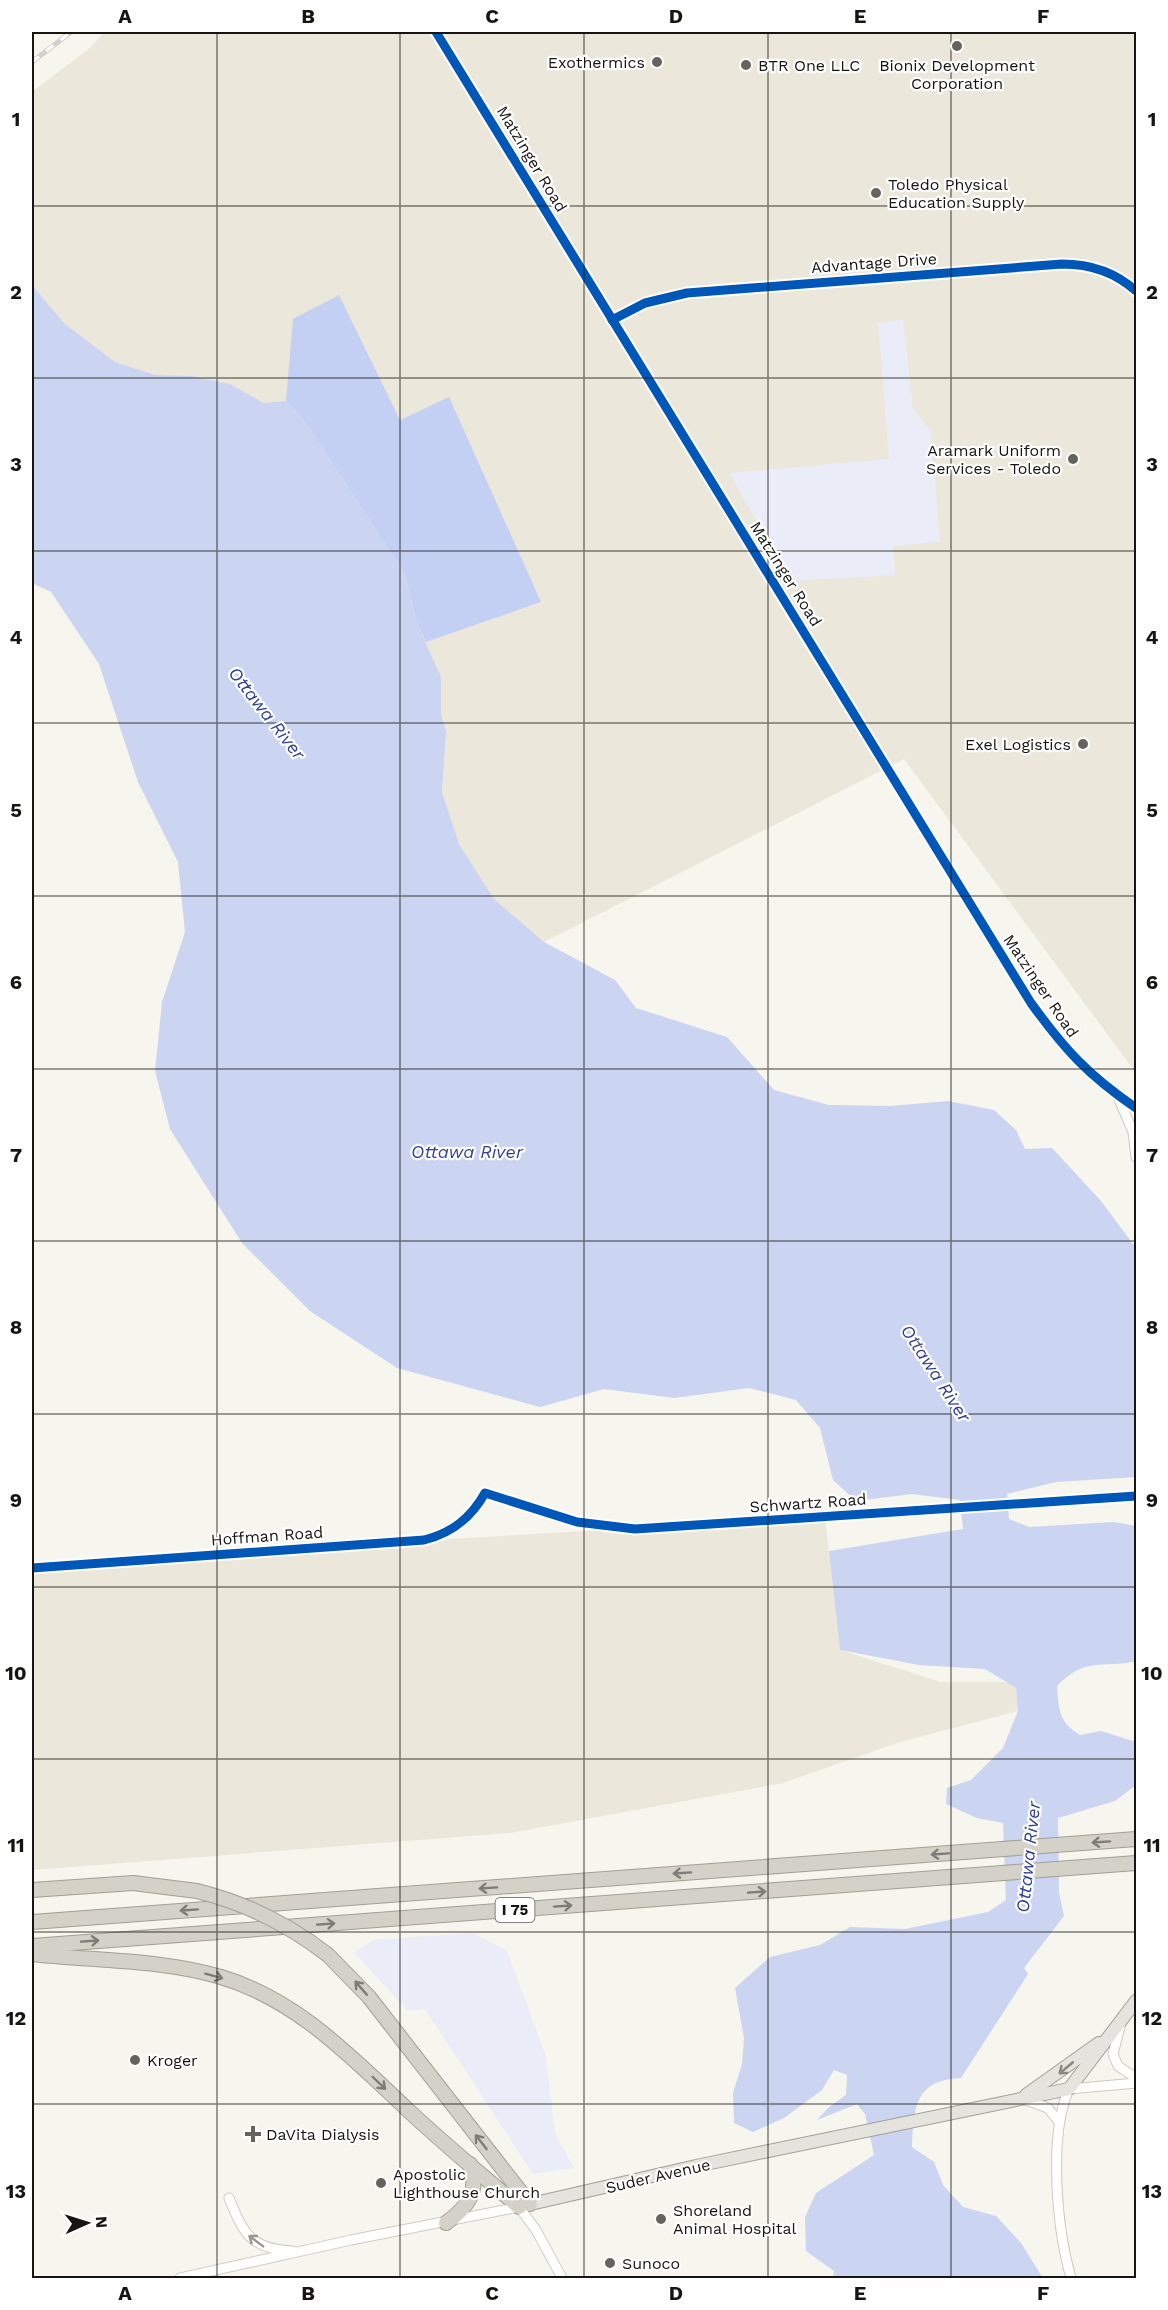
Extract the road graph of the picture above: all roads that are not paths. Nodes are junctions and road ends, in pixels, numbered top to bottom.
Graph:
1 (436, 32) edge
2 (1137, 291) edge
3 (612, 320) junction
4 (1117, 1095) junction
5 (1137, 1108) edge
6 (1136, 1158) edge
7 (486, 1493) joint
8 (1137, 1496) edge
9 (32, 1568) edge
10 (1137, 1839) edge
11 (1137, 1863) edge
12 (32, 1890) edge
13 (32, 1922) edge
14 (32, 1946) edge
15 (32, 1954) edge
16 (1137, 2001) edge
17 (1122, 2020) junction
18 (1110, 2035) junction
19 (1137, 2078) edge
20 (1137, 2083) edge
21 (1069, 2089) junction
22 (1021, 2099) junction
23 (1059, 2122) junction
24 (470, 2164) junction
25 (229, 2198) dead end
26 (524, 2206) junction
27 (447, 2223) junction
28 (304, 2251) junction
29 (180, 2278) edge
30 (562, 2278) edge
31 (1071, 2278) edge

1 - 3 street, Matzinger Road
2 - 3 street, Advantage Drive
3 - 4 street, Matzinger Road
4 - 5 street, Matzinger Road
4 - 6 street
7 - 8 street, Schwartz Road
7 - 9 street, Hoffman Road
10 -> 13 highway, I 75
14 -> 11 highway, I 75
26 -> 12 highway, bridge
15 -> 24 highway
16 - 17 main road
17 - 18 main road
17 - 19 street
18 - 21 main road
18 -> 22 main road
20 - 21 street, Suder Avenue
21 - 22 main road, Suder Avenue
21 - 23 street
22 - 23 street
22 - 26 main road, Suder Avenue
23 - 31 street
24 - 26 highway
24 - 27 highway
28 -> 25 street
26 - 27 street, Suder Avenue
26 - 30 street
27 - 28 street, Suder Avenue
28 - 29 street, Suder Avenue

